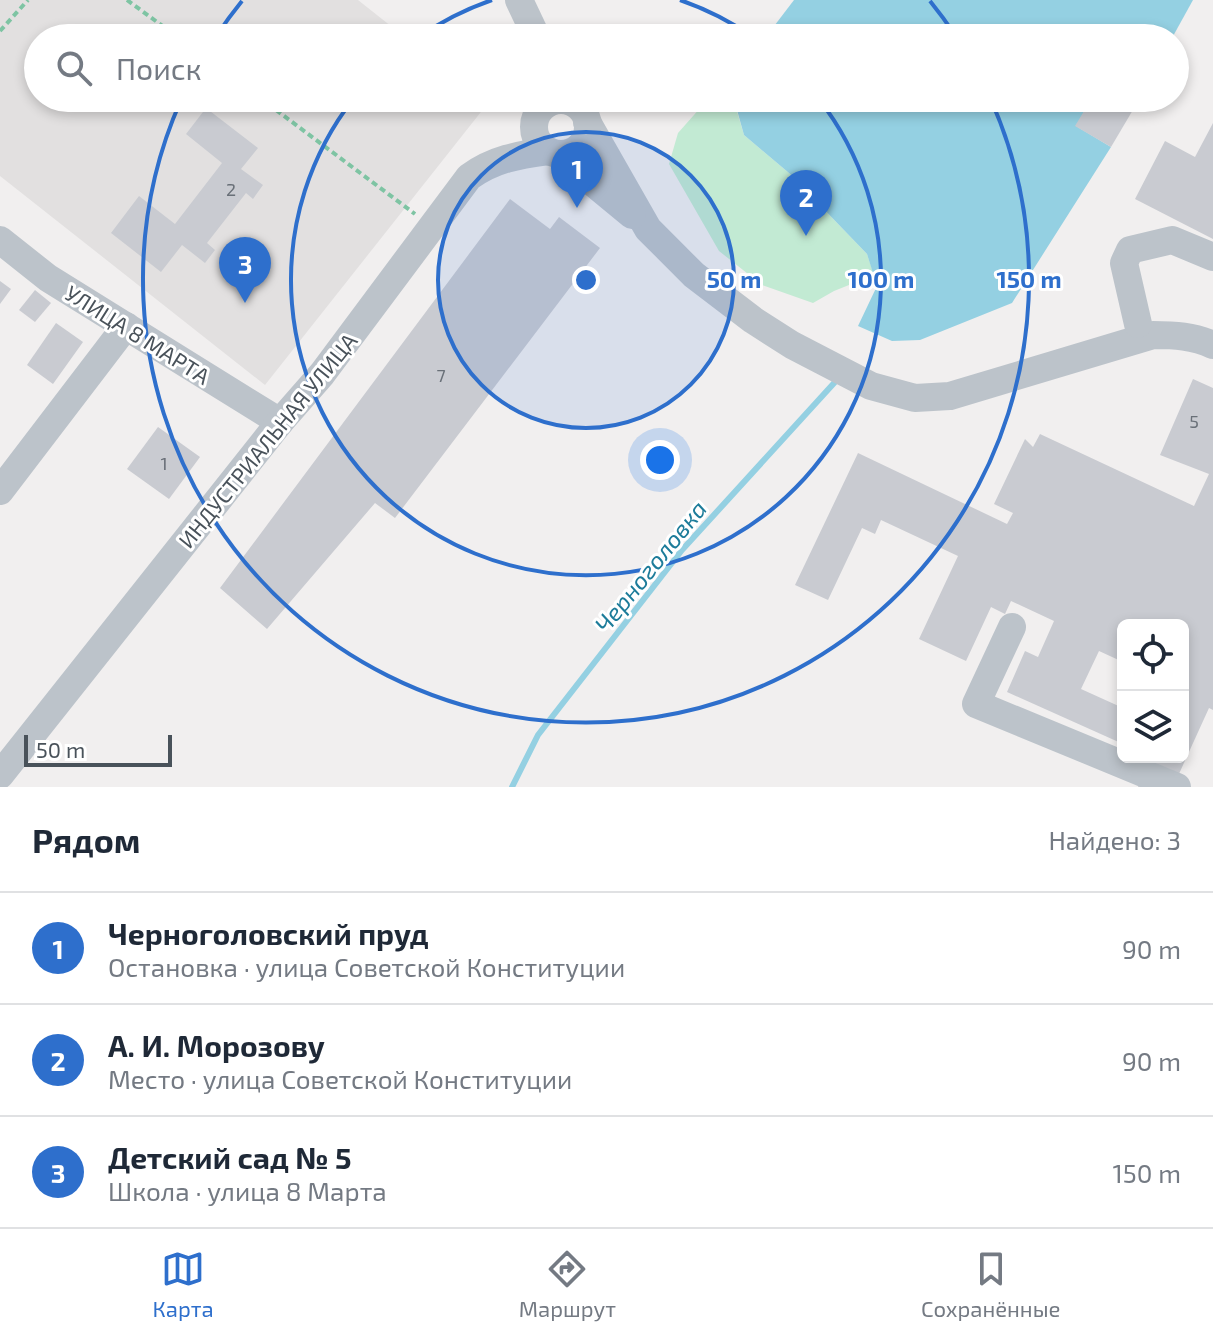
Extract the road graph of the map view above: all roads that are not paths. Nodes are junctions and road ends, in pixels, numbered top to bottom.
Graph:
1 (537, 112) edge
2 (538, 112) edge
3 (582, 112) edge
4 (582, 112) edge
5 (553, 153) junction
6 (504, 159) junction
7 (648, 229) junction
8 (0, 240) edge
9 (1213, 257) edge
10 (1138, 324) junction
11 (1213, 324) edge
12 (126, 326) junction
13 (1213, 345) edge
14 (950, 396) junction
15 (280, 422) junction
16 (0, 491) edge
17 (1012, 627) dead end
18 (0, 775) edge
19 (1177, 787) edge

1 - 6 street, ИНДУСТРИАЛЬНАЯ УЛИЦА
2 - 5 street
3 - 5 street
4 - 7 street
5 - 6 street
5 - 7 street
6 - 15 street, ИНДУСТРИАЛЬНАЯ УЛИЦА
7 - 14 street
8 - 12 street, УЛИЦА 8 МАРТА
9 - 10 street
10 - 11 street
10 - 14 street
12 - 15 street, УЛИЦА 8 МАРТА
12 - 16 street
13 - 14 street
15 - 18 street, ИНДУСТРИАЛЬНАЯ УЛИЦА
17 - 19 street

